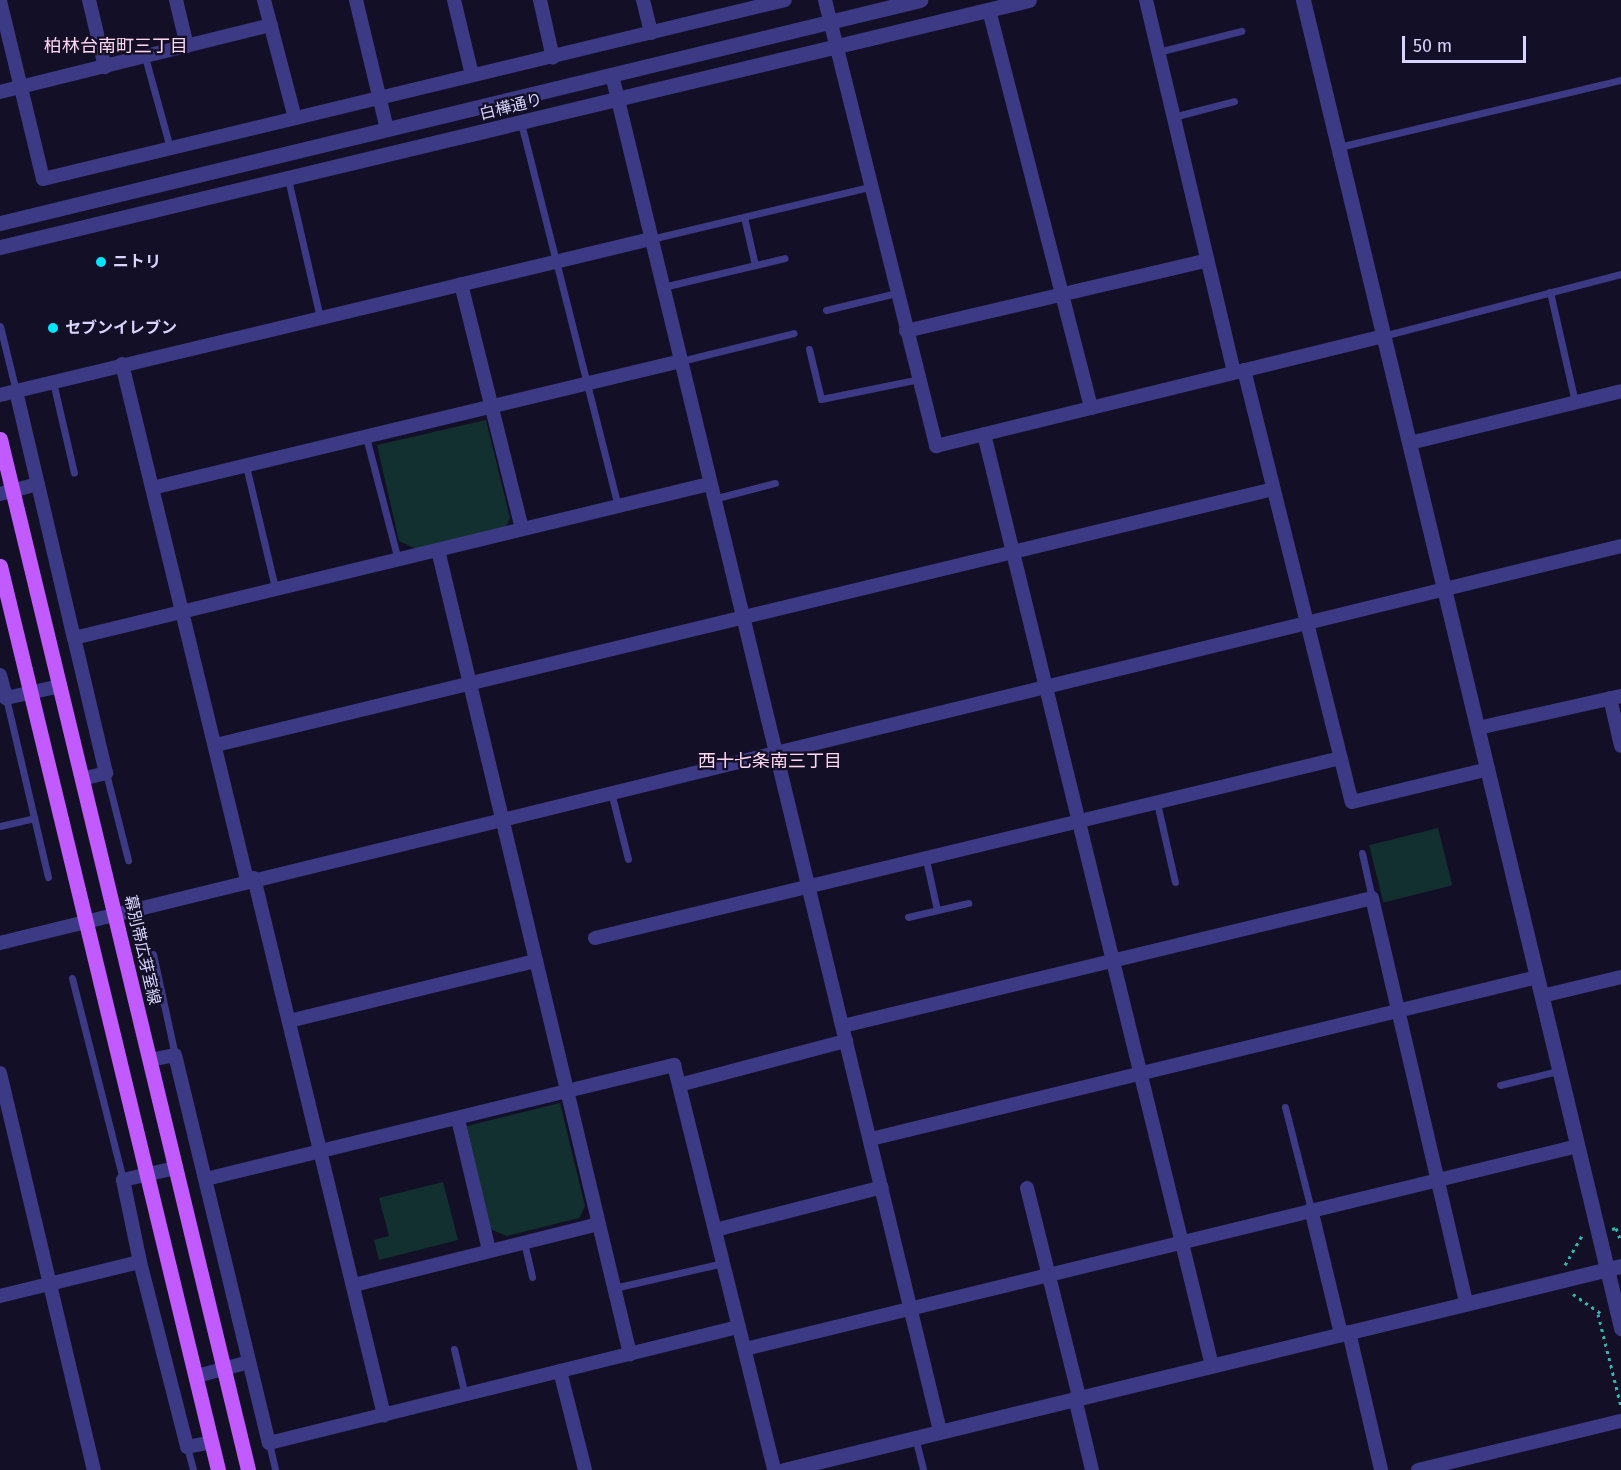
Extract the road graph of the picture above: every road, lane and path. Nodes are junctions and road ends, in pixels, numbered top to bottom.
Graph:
1 (0, 0) edge
2 (89, 0) edge
3 (176, 0) edge
4 (264, 0) edge
5 (356, 0) edge
6 (454, 0) edge
7 (540, 0) edge
8 (643, 0) edge
9 (785, 0) edge
10 (825, 0) edge
11 (920, 0) edge
12 (1029, 0) edge
13 (1146, 0) edge
14 (1303, 0) edge
15 (732, 6) edge
16 (989, 10) junction
17 (832, 21) junction
18 (271, 26) junction
19 (1241, 31) dead end
20 (651, 33) junction
21 (838, 44) junction
22 (187, 46) junction
23 (1158, 52) junction
24 (145, 57) junction
25 (553, 58) junction
26 (105, 67) junction
27 (472, 75) junction
28 (612, 75) junction
29 (1621, 80) edge
30 (21, 87) junction
31 (0, 92) edge
32 (380, 97) junction
33 (618, 100) junction
34 (1234, 101) dead end
35 (1173, 117) junction
36 (295, 118) junction
37 (521, 123) junction
38 (387, 129) junction
39 (1339, 147) junction
40 (170, 148) junction
41 (288, 179) junction
42 (873, 186) junction
43 (744, 217) junction
44 (0, 223) edge
45 (651, 239) junction
46 (0, 247) edge
47 (785, 258) dead end
48 (556, 261) junction
49 (1204, 261) junction
50 (755, 265) junction
51 (1621, 273) edge
52 (461, 284) junction
53 (663, 287) junction
54 (1550, 292) junction
55 (897, 293) junction
56 (1062, 294) junction
57 (826, 310) dead end
58 (320, 318) junction
59 (0, 326) edge
60 (906, 331) junction
61 (794, 333) dead end
62 (1383, 336) junction
63 (808, 349) dead end
64 (681, 361) junction
65 (122, 364) junction
66 (1239, 371) junction
67 (919, 379) junction
68 (53, 382) junction
69 (587, 384) junction
70 (1621, 391) edge
71 (16, 392) junction
72 (0, 395) edge
73 (1575, 402) junction
74 (493, 407) junction
75 (1090, 408) junction
76 (984, 434) junction
77 (366, 437) junction
78 (0, 439) edge
79 (1410, 443) junction
80 (246, 466) junction
81 (74, 473) dead end
82 (775, 483) dead end
83 (38, 484) junction
84 (709, 484) junction
85 (152, 488) junction
86 (1273, 489) junction
87 (6, 492) edge
88 (713, 499) junction
89 (618, 506) junction
90 (522, 529) junction
91 (1621, 546) edge
92 (438, 550) junction
93 (1012, 550) junction
94 (398, 560) junction
95 (0, 566) edge
96 (275, 588) junction
97 (1446, 589) junction
98 (182, 611) junction
99 (743, 616) junction
100 (1307, 622) junction
101 (74, 638) junction
102 (0, 675) edge
103 (469, 682) junction
104 (1045, 685) junction
105 (60, 686) junction
106 (32, 692) junction
107 (1615, 697) edge
108 (6, 698) junction
109 (1478, 728) junction
110 (216, 745) junction
111 (1621, 746) edge
112 (776, 748) junction
113 (1341, 758) junction
114 (1488, 769) junction
115 (106, 773) junction
116 (82, 779) junction
117 (611, 790) junction
118 (1157, 803) junction
119 (502, 817) junction
120 (34, 818) junction
121 (1078, 822) junction
122 (0, 826) edge
123 (1362, 853) dead end
124 (628, 859) dead end
125 (128, 860) dead end
126 (926, 860) junction
127 (48, 877) dead end
128 (250, 879) junction
129 (1175, 882) dead end
130 (810, 888) junction
131 (1372, 898) junction
132 (968, 903) dead end
133 (938, 910) junction
134 (115, 915) junction
135 (908, 917) dead end
136 (88, 921) junction
137 (595, 938) dead end
138 (0, 943) edge
139 (153, 954) dead end
140 (536, 961) junction
141 (1112, 961) junction
142 (1538, 977) junction
143 (1621, 977) edge
144 (72, 978) dead end
145 (1542, 996) junction
146 (1399, 1011) junction
147 (289, 1021) junction
148 (843, 1026) junction
149 (846, 1041) junction
150 (175, 1055) junction
151 (150, 1060) junction
152 (1560, 1070) junction
153 (0, 1073) edge
154 (1140, 1074) junction
155 (679, 1084) junction
156 (1500, 1084) dead end
157 (567, 1092) junction
158 (1285, 1107) dead end
159 (458, 1119) junction
160 (871, 1139) junction
161 (1578, 1146) junction
162 (322, 1152) junction
163 (175, 1168) junction
164 (147, 1174) junction
165 (206, 1179) junction
166 (123, 1180) junction
167 (1437, 1180) junction
168 (882, 1187) junction
169 (1027, 1188) dead end
170 (1311, 1209) junction
171 (599, 1224) junction
172 (715, 1230) junction
173 (1181, 1240) junction
174 (524, 1242) junction
175 (489, 1250) junction
176 (141, 1262) junction
177 (723, 1263) junction
178 (1614, 1267) edge
179 (1050, 1273) junction
180 (532, 1277) dead end
181 (51, 1284) junction
182 (354, 1285) junction
183 (614, 1288) junction
184 (0, 1296) edge
185 (1466, 1303) junction
186 (911, 1310) junction
187 (1598, 1314) dead end
188 (739, 1327) junction
189 (1621, 1328) edge
190 (1345, 1333) junction
191 (453, 1349) dead end
192 (745, 1349) junction
193 (630, 1354) junction
194 (249, 1362) junction
195 (1212, 1366) junction
196 (223, 1368) junction
197 (560, 1371) junction
198 (197, 1376) junction
199 (465, 1395) junction
200 (1077, 1398) junction
201 (1621, 1406) edge
202 (384, 1415) junction
203 (1621, 1421) edge
204 (940, 1431) junction
205 (915, 1437) junction
206 (212, 1442) junction
207 (268, 1443) junction
208 (188, 1447) junction
209 (94, 1470) edge
210 (193, 1470) edge
211 (218, 1470) edge
212 (248, 1470) edge
213 (275, 1470) edge
214 (585, 1470) edge
215 (774, 1470) edge
216 (784, 1470) edge
217 (923, 1470) edge
218 (1092, 1470) edge
219 (1381, 1470) edge
220 (1418, 1470) edge

1 - 30 street
2 - 26 street
3 - 22 street
4 - 18 street
5 - 32 street
6 - 27 street
7 - 25 street
8 - 20 street
9 - 15 street
10 - 17 street
11 - 17 street, 白樺通り
12 - 16 street, 白樺通り
13 - 23 street
14 - 39 street
15 - 20 street
16 - 21 street, 白樺通り
16 - 56 street
17 - 21 street
17 - 28 street, 白樺通り
18 - 22 street
18 - 36 street
19 - 23 lane
20 - 25 street
21 - 33 street, 白樺通り
21 - 42 street
22 - 24 street
23 - 35 street
24 - 26 street
24 - 40 lane
25 - 27 street
26 - 30 street
27 - 32 street
28 - 33 street
28 - 38 street, 白樺通り
29 - 39 lane
30 - 31 street
30 - 40 street
32 - 36 street
32 - 38 street
33 - 37 street, 白樺通り
33 - 45 street
34 - 35 lane
35 - 49 street
36 - 40 street
37 - 41 street, 白樺通り
37 - 48 lane
38 - 44 street, 白樺通り
39 - 62 street
41 - 46 street, 白樺通り
41 - 58 lane
42 - 43 lane
42 - 55 street
43 - 45 lane
43 - 50 lane
45 - 48 street
45 - 53 street
47 - 50 lane
48 - 52 street
48 - 69 lane
49 - 56 street
49 - 66 street
50 - 53 lane
51 - 54 lane
52 - 58 street
52 - 74 street
53 - 64 street
54 - 62 lane
54 - 73 lane
55 - 57 lane
55 - 60 street
56 - 60 street
56 - 75 street
58 - 65 street
59 - 71 lane
60 - 67 street
61 - 64 lane
62 - 66 street
62 - 79 street
63 - 67 lane
64 - 69 street
64 - 84 street
65 - 68 street
65 - 85 street
66 - 75 street
66 - 86 street
67 - 76 street
68 - 71 street
68 - 81 lane
69 - 74 street
69 - 89 lane
70 - 73 street
71 - 72 street
71 - 83 street
73 - 79 street
74 - 77 street
74 - 90 street
75 - 76 street
76 - 93 street
77 - 80 street
77 - 94 lane
78 - 87 main road, 幕別帯広芽室線
79 - 97 street
80 - 85 street
80 - 96 lane
82 - 88 lane
83 - 87 street
83 - 101 street
84 - 88 street
84 - 89 street
85 - 98 street
86 - 93 street
86 - 100 street
87 - 105 main road, 幕別帯広芽室線
88 - 99 street
89 - 90 street
90 - 92 street
91 - 97 street
92 - 94 street
92 - 103 street
93 - 99 street
93 - 104 street
94 - 96 street
95 - 106 main road
96 - 98 street
97 - 100 street
97 - 109 street
98 - 101 street
98 - 110 street
99 - 103 street
99 - 112 street
100 - 104 street
100 - 113 street
101 - 115 street
102 - 108 street
103 - 110 street
103 - 119 street
104 - 112 street
104 - 121 street
105 - 106 street
105 - 116 main road, 幕別帯広芽室線
106 - 108 street
106 - 136 main road
107 - 109 street
107 - 111 street
108 - 120 lane
109 - 114 street
110 - 128 street
112 - 117 street
112 - 130 street
113 - 114 street
113 - 118 street
114 - 142 street
115 - 116 street
115 - 125 lane
116 - 134 main road, 幕別帯広芽室線
117 - 119 street
117 - 124 lane
118 - 121 street
118 - 129 lane
119 - 128 street
119 - 140 street
120 - 122 lane
120 - 127 lane
121 - 126 street
121 - 141 street
123 - 131 lane
126 - 130 street
126 - 133 lane
128 - 134 street
128 - 147 street
130 - 137 street
130 - 148 street
131 - 141 street
131 - 146 street
132 - 133 lane
133 - 135 lane
134 - 136 street
134 - 151 main road, 幕別帯広芽室線
136 - 138 street
136 - 164 main road
139 - 150 lane
140 - 147 street
140 - 157 street
141 - 148 street
141 - 154 street
142 - 145 street
142 - 146 street
143 - 145 street
144 - 166 lane
145 - 152 street
146 - 154 street
146 - 167 street
147 - 162 street
148 - 149 street
149 - 155 street
149 - 160 street
150 - 151 street
150 - 165 street
151 - 163 main road, 幕別帯広芽室線
152 - 156 lane
152 - 161 street
153 - 181 street
154 - 160 street
154 - 173 street
155 - 157 street
155 - 172 street
157 - 159 street
157 - 171 street
158 - 170 lane
159 - 162 street
159 - 175 street
160 - 168 street
161 - 167 street
161 - 178 street
162 - 165 street
162 - 182 street
163 - 164 street
163 - 196 main road, 幕別帯広芽室線
164 - 166 street
164 - 198 main road
165 - 194 street
166 - 176 street
167 - 170 street
167 - 185 street
168 - 172 street
168 - 186 street
169 - 179 street
170 - 173 street
170 - 190 street
171 - 174 street
171 - 183 street
172 - 177 street
173 - 179 street
173 - 195 street
174 - 175 street
174 - 180 lane
175 - 182 street
176 - 181 street
176 - 208 street
177 - 183 lane
177 - 188 street
178 - 185 street
178 - 189 street
179 - 186 street
179 - 200 street
181 - 184 street
181 - 209 street
182 - 202 street
183 - 193 street
185 - 190 street
186 - 192 street
186 - 204 street
187 - 201 path
188 - 192 street
188 - 193 street
190 - 195 street
190 - 219 street
191 - 199 lane
192 - 215 street
193 - 197 street
194 - 196 street
194 - 207 street
195 - 200 street
196 - 198 street
196 - 212 main road, 幕別帯広芽室線
197 - 199 street
197 - 214 street
198 - 206 main road
199 - 202 street
200 - 204 street
200 - 218 street
202 - 207 street
203 - 220 street
204 - 205 street
205 - 216 street
205 - 217 lane
206 - 208 street
206 - 211 main road
207 - 213 lane
208 - 210 lane

